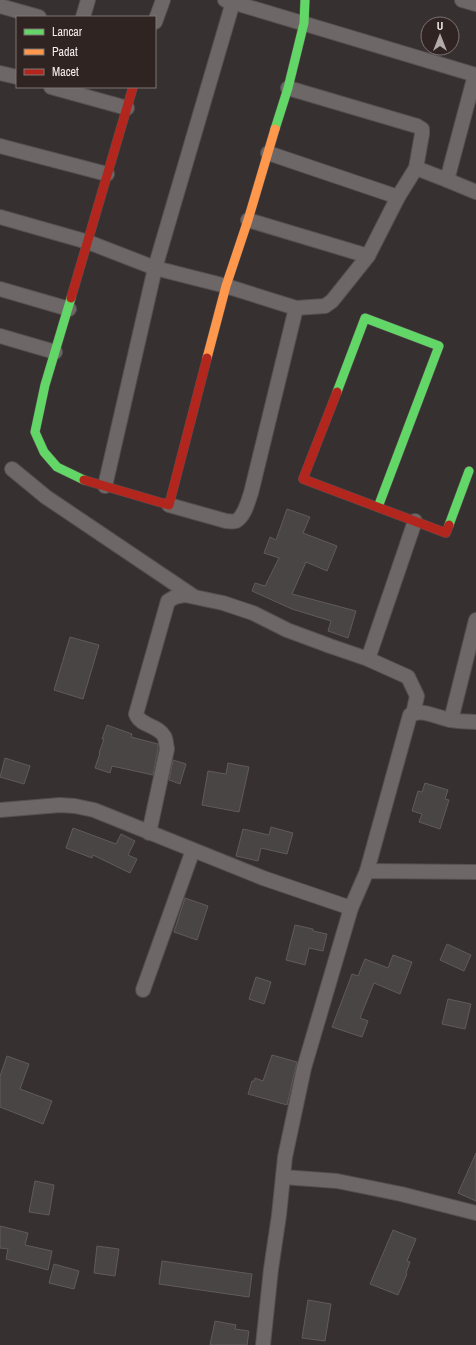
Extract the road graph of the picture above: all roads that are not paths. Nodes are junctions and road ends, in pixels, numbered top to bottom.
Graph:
1 (88, 0) edge
2 (163, 0) edge
3 (305, 0) edge
4 (462, 0) edge
5 (234, 2) edge
6 (476, 4) edge
7 (15, 5) edge
8 (0, 6) edge
9 (37, 16) edge
10 (83, 16) edge
11 (156, 19) edge
12 (304, 23) junction
13 (0, 73) edge
14 (476, 75) edge
15 (16, 77) edge
16 (55, 88) edge
17 (133, 88) edge
18 (288, 88) junction
19 (127, 108) junction
20 (0, 146) edge
21 (268, 153) junction
22 (416, 168) junction
23 (107, 174) junction
24 (447, 180) junction
25 (476, 192) edge
26 (398, 197) junction
27 (0, 217) edge
28 (248, 220) junction
29 (88, 242) junction
30 (368, 256) junction
31 (155, 268) junction
32 (226, 286) junction
33 (0, 289) edge
34 (296, 308) junction
35 (69, 309) junction
36 (0, 336) edge
37 (55, 352) junction
38 (12, 470) dead end
39 (470, 471) dead end
40 (105, 486) junction
41 (169, 505) junction
42 (378, 507) junction
43 (415, 522) junction
44 (193, 597) junction
45 (476, 620) edge
46 (368, 659) junction
47 (413, 714) junction
48 (451, 720) junction
49 (476, 722) edge
50 (0, 810) edge
51 (149, 833) junction
52 (193, 850) junction
53 (367, 871) junction
54 (476, 872) edge
55 (351, 908) junction
56 (143, 990) dead end
57 (282, 1177) junction
58 (476, 1214) edge
59 (264, 1345) edge

1 - 10 street
2 - 11 street
3 - 12 street
4 - 6 street
5 - 12 street
5 - 31 street
7 - 8 street
7 - 9 street
12 - 14 street
12 - 18 street
13 - 15 street
14 - 24 street
16 - 19 street
17 - 19 street
18 - 21 street
18 - 22 street
19 - 23 street
20 - 23 street
21 - 26 street
21 - 28 street
22 - 24 street
22 - 26 street
23 - 29 street
24 - 25 street
26 - 30 street
27 - 29 street
28 - 30 street
28 - 32 street
29 - 31 street
29 - 35 street
30 - 34 street
31 - 32 street
31 - 40 street
32 - 34 street
32 - 41 street
33 - 35 street
34 - 41 street
35 - 37 street
36 - 37 street
37 - 40 street
38 - 44 street
39 - 43 street
40 - 41 street
42 - 42 street
42 - 43 street
43 - 46 street
44 - 46 street
44 - 51 street
45 - 48 street
46 - 47 street
47 - 48 street
47 - 53 street
48 - 49 street
50 - 51 street
51 - 52 street
52 - 55 street
52 - 56 street
53 - 54 street
53 - 55 street
55 - 57 street
57 - 58 street
57 - 59 street

